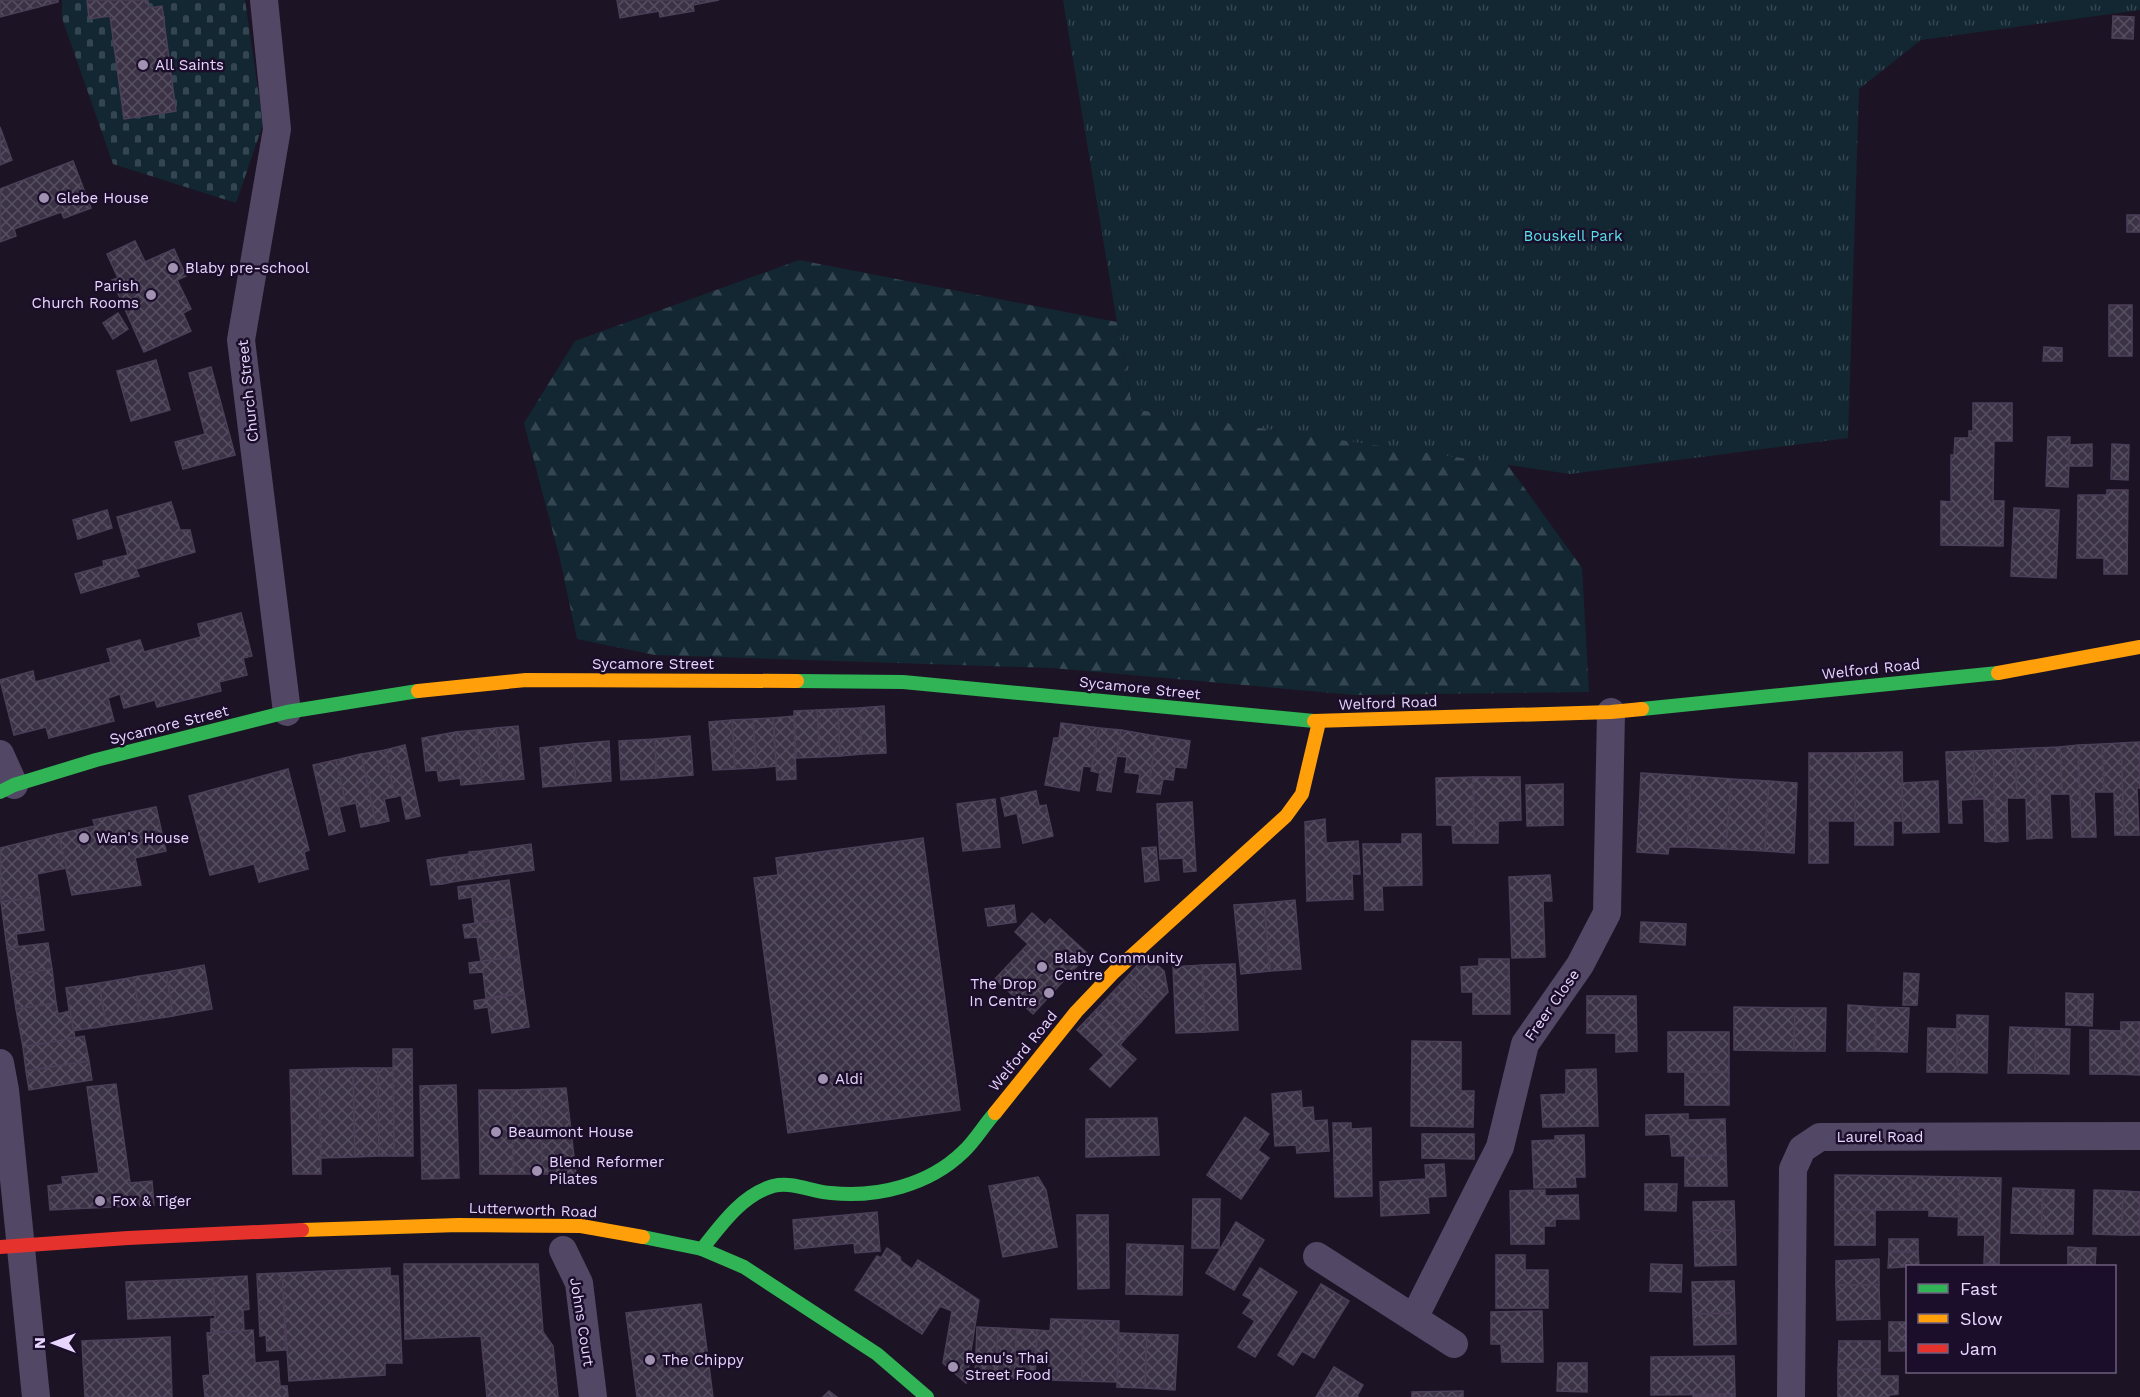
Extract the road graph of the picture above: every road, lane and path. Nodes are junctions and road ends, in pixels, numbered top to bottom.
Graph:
1 (264, 0) edge
2 (2140, 646) edge
3 (287, 712) junction
4 (1611, 712) junction
5 (1318, 722) junction
6 (0, 754) edge
7 (7, 789) edge
8 (0, 1063) edge
9 (2140, 1136) edge
10 (10, 1247) edge
11 (702, 1249) junction
12 (562, 1250) dead end
13 (1317, 1256) dead end
14 (1414, 1318) junction
15 (1454, 1344) dead end
16 (36, 1397) edge
17 (593, 1397) edge
18 (927, 1397) edge
19 (1791, 1397) edge

1 - 3 street, Church Street
2 - 4 street, Welford Road
3 - 5 street, Sycamore Street
3 - 7 street, Sycamore Street
4 - 5 street, Welford Road
4 - 14 street, Freer Close
5 - 11 street, Welford Road
6 - 7 street
8 - 10 street
9 - 19 street, Laurel Road
10 - 11 street, Lutterworth Road
10 - 16 street
11 - 18 street, Lutterworth Road
12 - 17 street, Johns Court
13 - 14 street
14 - 15 street

